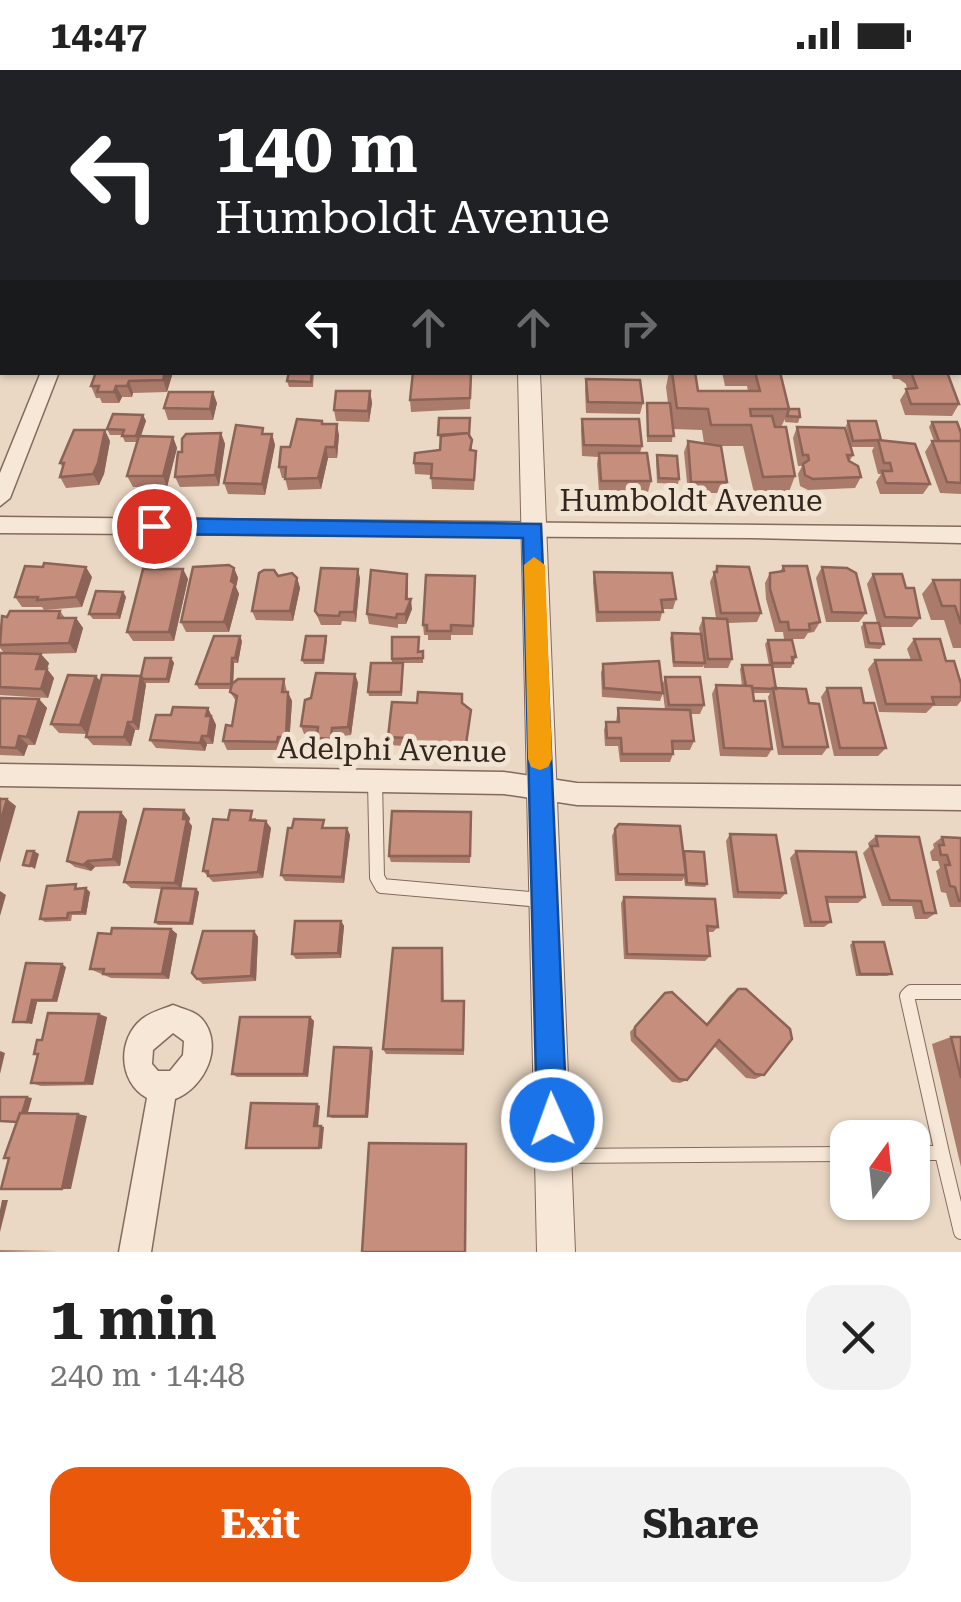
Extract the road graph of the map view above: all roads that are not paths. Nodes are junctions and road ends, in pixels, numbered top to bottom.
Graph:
1 (49, 375) edge
2 (529, 375) edge
3 (0, 498) edge
4 (0, 524) edge
5 (533, 530) junction
6 (961, 535) edge
7 (0, 775) edge
8 (375, 781) junction
9 (540, 789) junction
10 (961, 798) edge
11 (544, 900) junction
12 (961, 992) edge
13 (163, 1088) dead end
14 (930, 1153) edge
15 (942, 1153) junction
16 (830, 1154) edge
17 (553, 1156) junction
18 (961, 1232) edge
19 (135, 1252) edge
20 (556, 1252) edge

1 - 3 street
2 - 5 street
4 - 5 street, Humboldt Avenue
5 - 6 street, Humboldt Avenue
5 - 9 street
7 - 8 street, Adelphi Avenue
8 - 9 street, Adelphi Avenue
8 - 11 lane
9 - 10 street, Adelphi Avenue
9 - 11 street
11 - 17 street
12 - 15 lane
13 - 19 street
14 - 15 lane
15 - 18 lane
16 - 17 lane
17 - 20 street

